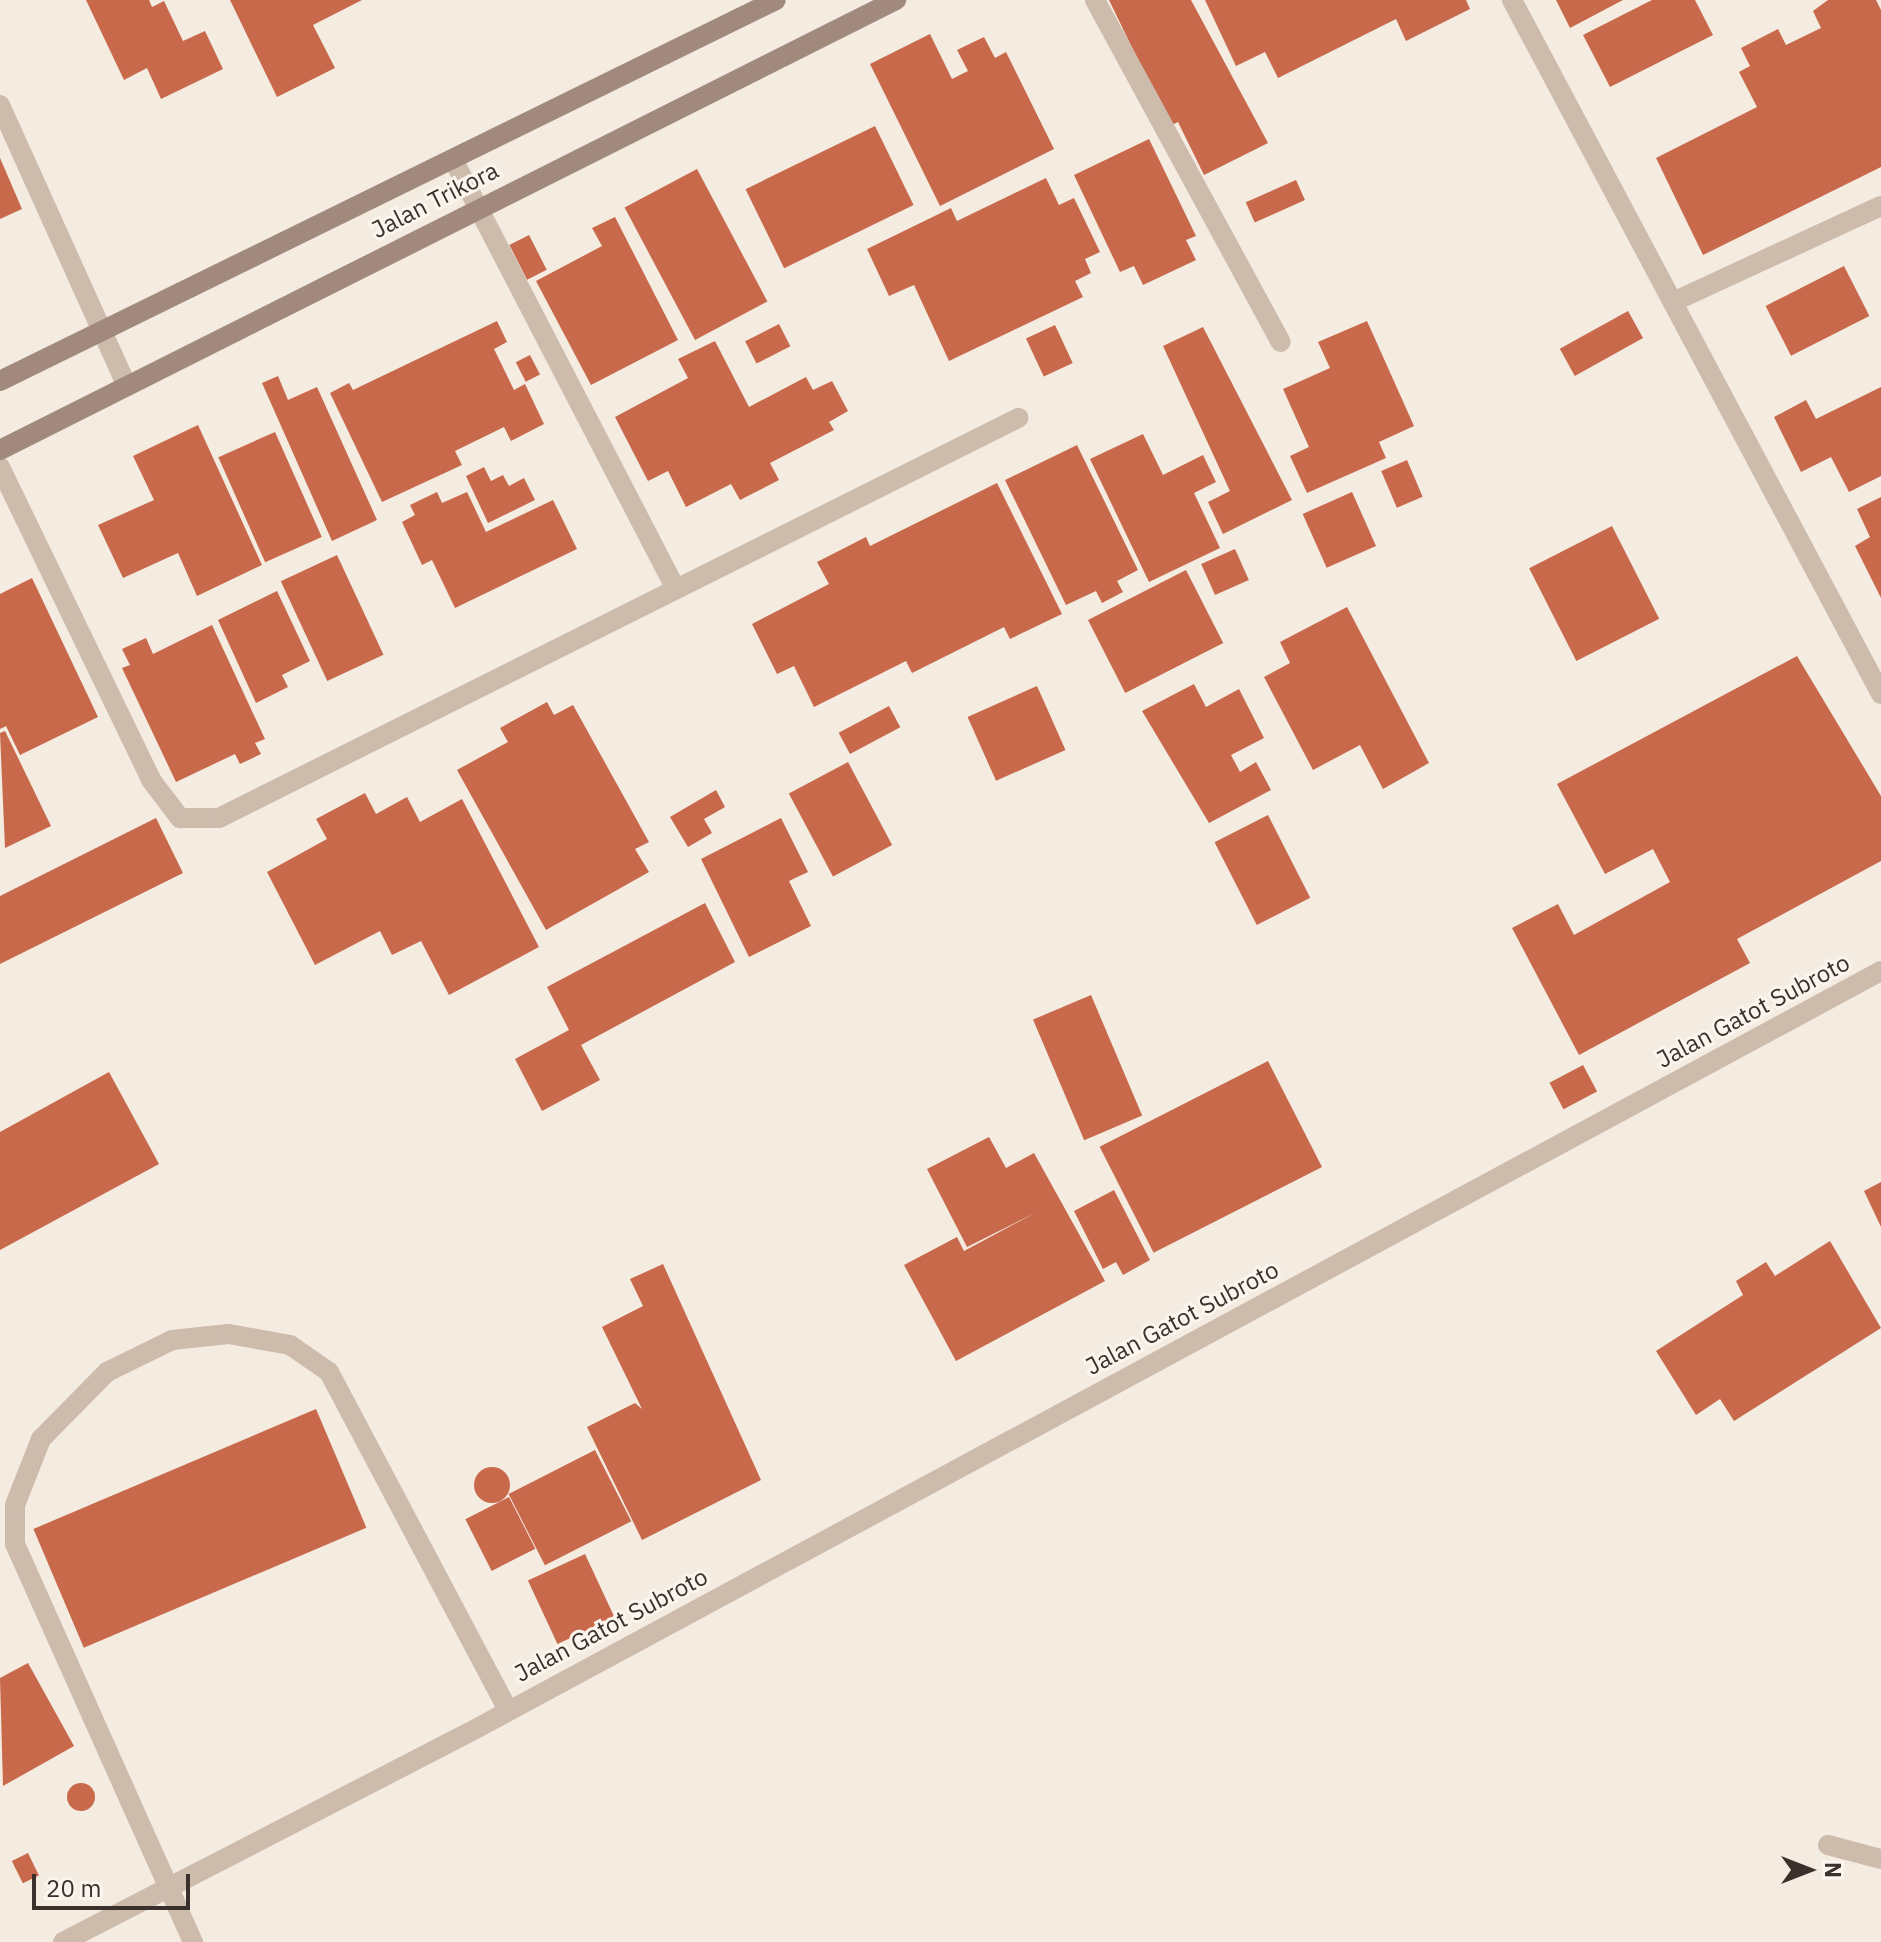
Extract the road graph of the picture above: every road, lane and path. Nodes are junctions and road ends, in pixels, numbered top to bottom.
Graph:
1 (776, 0) edge
2 (896, 0) edge
3 (1095, 0) edge
4 (1512, 0) edge
5 (0, 105) edge
6 (455, 163) junction
7 (1881, 206) edge
8 (475, 209) junction
9 (1673, 302) junction
10 (100, 333) junction
11 (1281, 342) dead end
12 (0, 381) edge
13 (126, 384) junction
14 (1018, 418) dead end
15 (0, 450) edge
16 (0, 467) edge
17 (675, 588) junction
18 (1881, 694) edge
19 (1881, 971) edge
20 (508, 1710) junction
21 (1828, 1845) dead end
22 (1881, 1859) edge
23 (168, 1888) junction
24 (63, 1942) edge
25 (193, 1942) edge

1 - 6 main road, Jalan Trikora
2 - 8 main road, Jalan Trikora
3 - 11 street
4 - 9 street
5 - 10 street
6 - 8 street
6 - 10 main road, Jalan Trikora
7 - 9 street
8 - 13 main road, Jalan Trikora
8 - 17 street
9 - 18 street
10 - 12 main road, Jalan Trikora
10 - 13 street
13 - 15 main road, Jalan Trikora
14 - 17 street
16 - 17 street
19 - 20 street, Jalan Gatot Subroto
20 - 23 street, Jalan Gatot Subroto
20 - 23 street
21 - 22 street
23 - 24 street, Jalan Gatot Subroto
23 - 25 street

